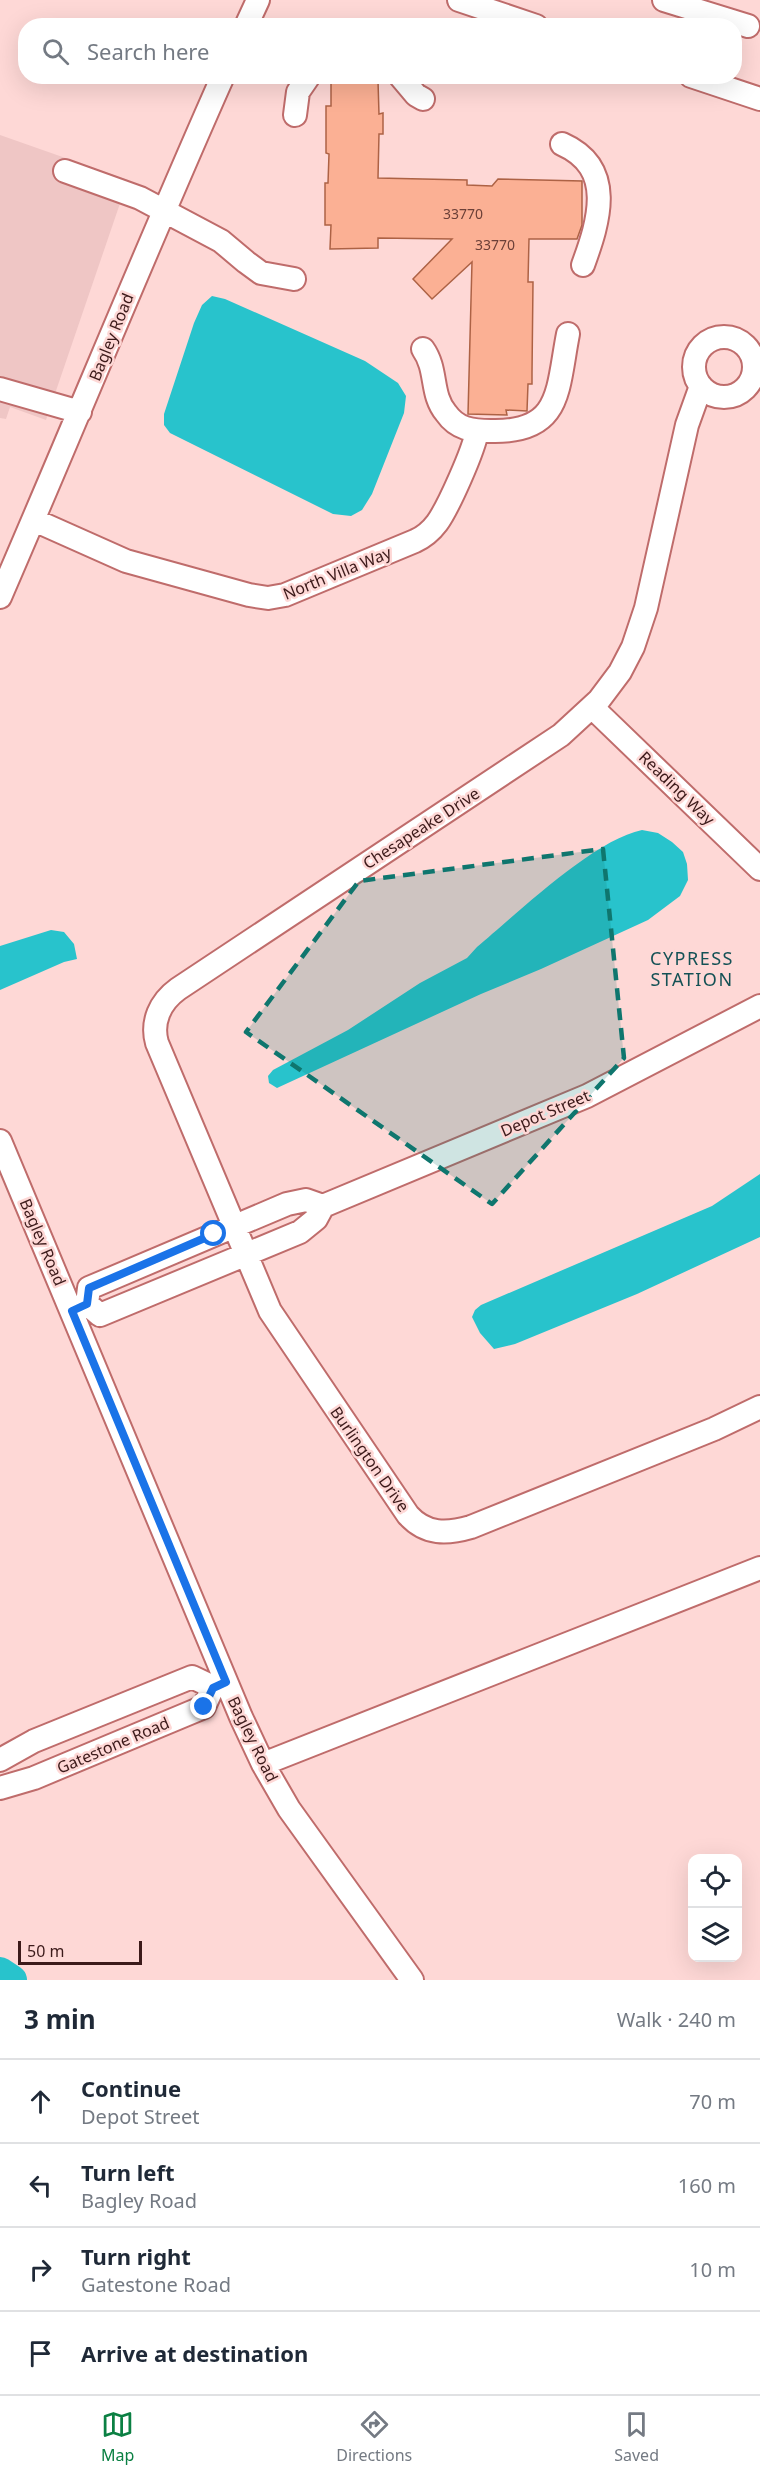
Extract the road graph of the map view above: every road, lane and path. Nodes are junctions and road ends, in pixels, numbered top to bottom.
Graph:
1 (258, 0) edge
2 (459, 0) edge
3 (664, 0) edge
4 (250, 18) edge
5 (513, 18) edge
6 (720, 18) edge
7 (742, 25) edge
8 (748, 27) dead end
9 (219, 84) edge
10 (304, 84) edge
11 (407, 84) edge
12 (715, 84) edge
13 (423, 99) dead end
14 (760, 99) edge
15 (295, 115) dead end
16 (562, 144) dead end
17 (65, 171) dead end
18 (163, 211) junction
19 (583, 265) dead end
20 (294, 279) dead end
21 (568, 334) dead end
22 (423, 349) dead end
23 (701, 386) dead end
24 (0, 388) edge
25 (80, 412) junction
26 (477, 431) junction
27 (34, 520) junction
28 (0, 597) edge
29 (593, 708) junction
30 (760, 869) edge
31 (760, 1006) edge
32 (0, 1141) edge
33 (323, 1206) junction
34 (234, 1226) junction
35 (245, 1255) junction
36 (80, 1307) junction
37 (760, 1407) edge
38 (760, 1568) edge
39 (219, 1685) junction
40 (0, 1760) edge
41 (263, 1764) junction
42 (0, 1788) edge
43 (412, 1980) edge

1 - 4 street
2 - 5 street
3 - 6 street
7 - 8 street
9 - 18 street, Bagley Road
10 - 15 street
11 - 13 street
12 - 14 street
16 - 19 street
17 - 18 street
18 - 20 street
18 - 25 street, Bagley Road
21 - 26 street
22 - 26 street
23 - 29 street, Chesapeake Drive
24 - 25 street
25 - 27 street, Bagley Road
26 - 27 street, North Villa Way
27 - 28 street, Bagley Road
29 - 30 street, Reading Way
29 - 34 street, Chesapeake Drive
31 - 33 street, Depot Street
32 - 36 street, Bagley Road
33 - 34 street
33 - 35 street, Depot Street
34 - 35 street, Burlington Drive
34 - 36 street
35 - 36 street, Depot Street
35 - 37 street, Burlington Drive
36 - 39 street, Bagley Road
38 - 41 street
39 - 40 street, Gatestone Road
39 - 41 street, Bagley Road
39 - 42 street, Gatestone Road
41 - 43 street, Bagley Road

